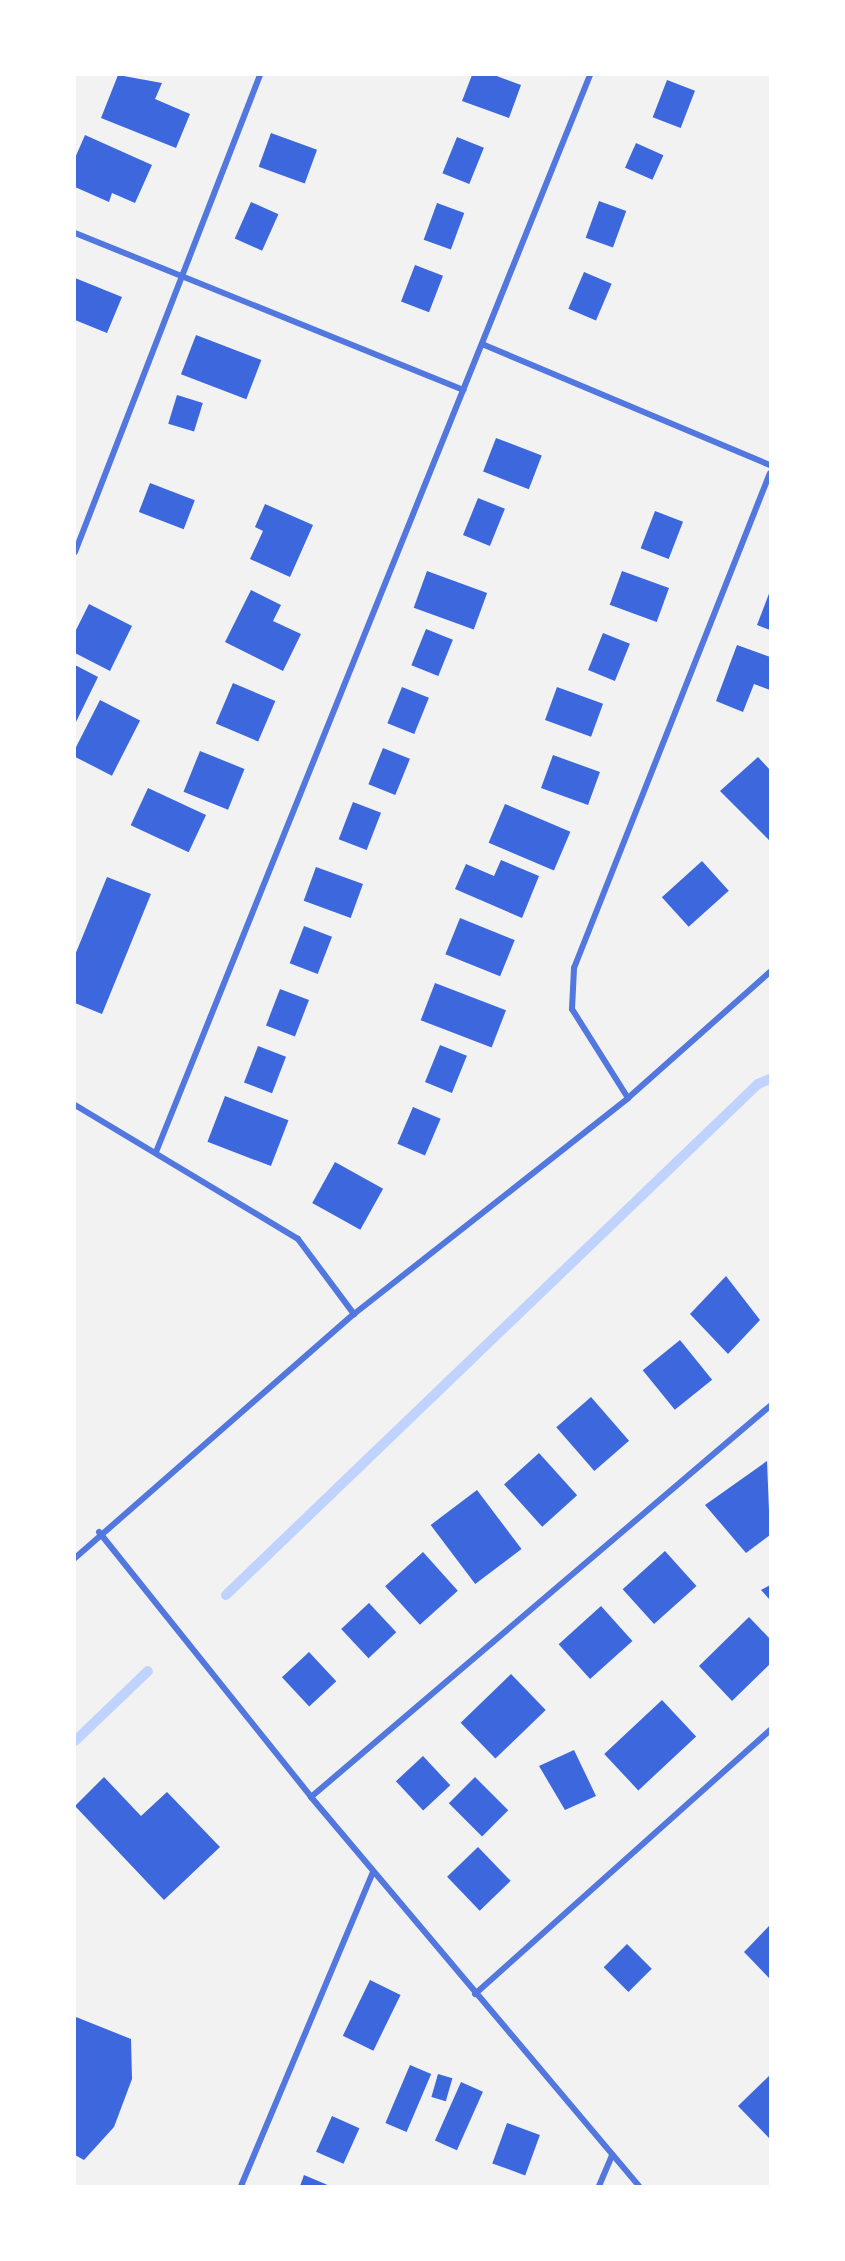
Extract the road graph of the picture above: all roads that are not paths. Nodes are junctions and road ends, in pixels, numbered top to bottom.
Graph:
1 (260, 75) edge
2 (590, 75) edge
3 (75, 233) edge
4 (179, 275) junction
5 (482, 344) junction
6 (464, 390) junction
7 (770, 465) edge
8 (770, 473) edge
9 (78, 535) edge
10 (75, 552) edge
11 (770, 972) edge
12 (628, 1098) junction
13 (75, 1105) edge
14 (156, 1152) junction
15 (354, 1314) junction
16 (770, 1406) edge
17 (99, 1532) junction
18 (75, 1558) edge
19 (770, 1730) edge
20 (311, 1797) junction
21 (373, 1872) junction
22 (475, 1994) junction
23 (612, 2155) junction
24 (241, 2186) edge
25 (599, 2186) edge
26 (639, 2186) edge

1 - 4 street
2 - 5 street
3 - 4 street
4 - 6 street
4 - 9 street
5 - 6 street
5 - 7 street
6 - 14 street
8 - 12 street
9 - 10 street
11 - 12 street
12 - 15 street
13 - 14 street
14 - 15 street
15 - 17 street
16 - 20 street
17 - 18 street
17 - 20 street
19 - 22 street
20 - 21 street
21 - 22 street
21 - 24 street
22 - 23 street
23 - 25 street
23 - 26 street

